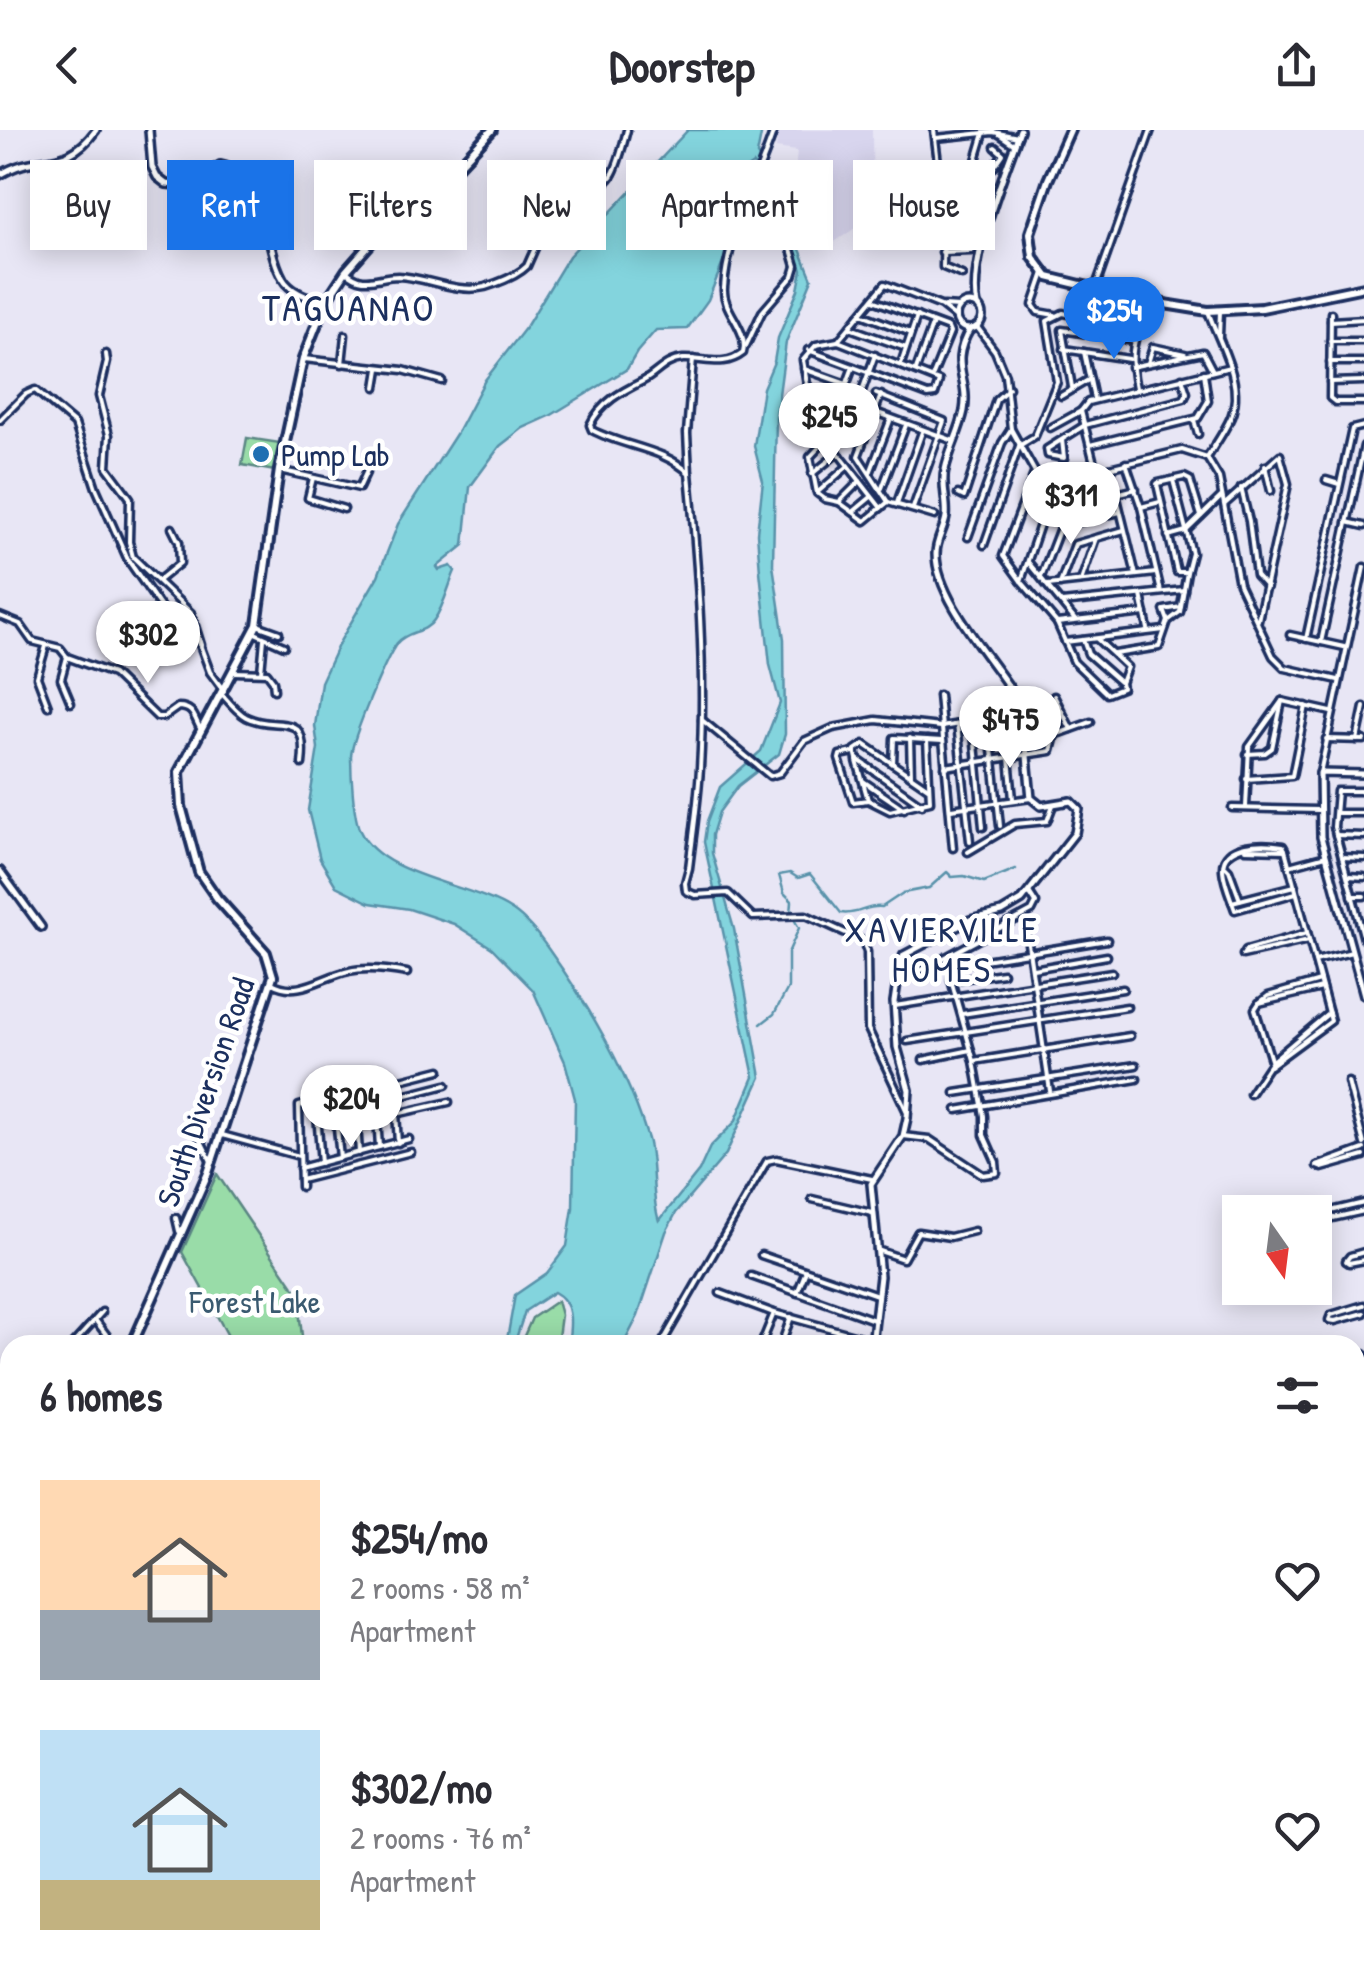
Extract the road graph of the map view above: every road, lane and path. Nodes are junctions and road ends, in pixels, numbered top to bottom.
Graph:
1 (96, 130) edge
2 (149, 130) edge
3 (492, 130) edge
4 (627, 130) edge
5 (774, 130) edge
6 (934, 130) edge
7 (1070, 130) edge
8 (1151, 130) edge
9 (984, 133) junction
10 (998, 133) junction
11 (1019, 134) edge
12 (936, 138) junction
13 (1015, 145) junction
14 (995, 147) dead end
15 (763, 160) edge
16 (939, 160) edge
17 (976, 160) edge
18 (995, 166) edge
19 (0, 175) edge
20 (733, 250) edge
21 (791, 250) edge
22 (972, 250) edge
23 (942, 252) joint
24 (346, 271) junction
25 (1044, 273) junction
26 (962, 275) dead end
27 (1364, 286) edge
28 (1095, 289) junction
29 (974, 292) junction
30 (873, 300) junction
31 (1142, 300) junction
32 (325, 303) junction
33 (962, 305) junction
34 (976, 305) junction
35 (941, 306) junction
36 (1208, 311) junction
37 (1220, 311) junction
38 (1331, 313) dead end
39 (861, 314) junction
40 (1055, 315) junction
41 (917, 316) junction
42 (956, 318) junction
43 (1364, 319) edge
44 (1331, 320) junction
45 (934, 323) junction
46 (962, 327) junction
47 (850, 328) junction
48 (974, 328) junction
49 (1136, 329) junction
50 (911, 332) junction
51 (345, 335) dead end
52 (964, 340) junction
53 (1219, 340) junction
54 (838, 341) junction
55 (1134, 341) junction
56 (1330, 341) junction
57 (1364, 341) edge
58 (745, 348) junction
59 (906, 348) junction
60 (1064, 349) junction
61 (808, 350) junction
62 (1084, 352) junction
63 (106, 354) dead end
64 (1186, 354) junction
65 (875, 355) junction
66 (303, 359) junction
67 (1130, 359) junction
68 (693, 360) junction
69 (1330, 362) junction
70 (1364, 362) edge
71 (1148, 363) junction
72 (342, 364) junction
73 (901, 365) junction
74 (853, 366) junction
75 (1132, 367) junction
76 (1230, 367) junction
77 (379, 369) junction
78 (804, 369) junction
79 (915, 370) junction
80 (1213, 370) junction
81 (869, 373) junction
82 (1204, 373) junction
83 (933, 376) junction
84 (1182, 378) junction
85 (1090, 379) junction
86 (442, 381) dead end
87 (1364, 381) edge
88 (1330, 382) junction
89 (846, 384) junction
90 (376, 387) dead end
91 (1072, 387) junction
92 (1008, 388) junction
93 (1136, 388) junction
94 (864, 390) junction
95 (877, 394) junction
96 (1061, 396) dead end
97 (1094, 400) junction
98 (1364, 402) edge
99 (820, 404) junction
100 (1082, 411) junction
101 (876, 412) junction
102 (891, 419) junction
103 (0, 420) edge
104 (833, 420) junction
105 (1194, 420) junction
106 (906, 424) junction
107 (1085, 425) junction
108 (1364, 426) edge
109 (1050, 428) dead end
110 (1011, 429) junction
111 (922, 431) junction
112 (1198, 434) dead end
113 (938, 436) junction
114 (827, 439) junction
115 (1062, 440) dead end
116 (954, 441) junction
117 (1090, 445) junction
118 (1018, 446) junction
119 (1364, 446) edge
120 (838, 453) junction
121 (1207, 458) junction
122 (372, 460) dead end
123 (1126, 463) junction
124 (848, 466) junction
125 (1264, 466) junction
126 (279, 470) junction
127 (1096, 471) junction
128 (870, 472) junction
129 (1035, 472) junction
130 (689, 473) junction
131 (812, 474) junction
132 (313, 478) junction
133 (1055, 480) junction
134 (1174, 480) junction
135 (1326, 480) dead end
136 (860, 481) junction
137 (1339, 484) junction
138 (882, 488) junction
139 (1240, 488) junction
140 (1136, 489) junction
141 (1271, 491) dead end
142 (817, 493) junction
143 (958, 494) dead end
144 (1116, 494) junction
145 (1222, 496) junction
146 (871, 497) junction
147 (839, 502) junction
148 (888, 502) junction
149 (1160, 502) junction
150 (897, 503) junction
151 (1225, 504) junction
152 (1048, 506) junction
153 (1068, 506) junction
154 (1141, 507) junction
155 (881, 508) junction
156 (913, 508) junction
157 (344, 509) dead end
158 (853, 512) junction
159 (1120, 512) junction
160 (935, 516) dead end
161 (1201, 516) junction
162 (1347, 522) junction
163 (1364, 526) edge
164 (1061, 527) junction
165 (172, 528) dead end
166 (1124, 530) junction
167 (1186, 531) junction
168 (1168, 536) junction
169 (968, 537) dead end
170 (1096, 538) junction
171 (984, 545) dead end
172 (131, 558) junction
173 (1028, 562) junction
174 (1364, 566) edge
175 (1187, 572) junction
176 (1156, 573) junction
177 (1136, 575) junction
178 (1042, 577) junction
179 (158, 580) junction
180 (1022, 581) junction
181 (1081, 581) junction
182 (1060, 584) junction
183 (1048, 585) junction
184 (1266, 587) junction
185 (1184, 590) junction
186 (1160, 592) junction
187 (1141, 595) junction
188 (1062, 602) junction
189 (1181, 608) junction
190 (1145, 613) junction
191 (0, 616) edge
192 (1074, 620) junction
193 (1258, 620) junction
194 (1168, 621) junction
195 (1057, 624) junction
196 (256, 629) junction
197 (1164, 630) junction
198 (1149, 631) junction
199 (279, 633) dead end
200 (1290, 634) dead end
201 (1306, 638) junction
202 (264, 639) junction
203 (1097, 639) junction
204 (1083, 640) junction
205 (1065, 642) junction
206 (1321, 642) junction
207 (201, 645) junction
208 (46, 646) junction
209 (284, 646) dead end
210 (1346, 647) junction
211 (1115, 654) junction
212 (67, 657) junction
213 (1097, 663) junction
214 (234, 672) junction
215 (261, 672) junction
216 (1086, 675) junction
217 (1338, 680) junction
218 (1120, 683) junction
219 (274, 690) dead end
220 (223, 692) junction
221 (938, 695) dead end
222 (1054, 696) dead end
223 (1282, 701) junction
224 (1039, 702) dead end
225 (72, 703) dead end
226 (48, 706) dead end
227 (1306, 706) junction
228 (1364, 707) edge
229 (1332, 712) junction
230 (1023, 714) junction
231 (1005, 716) junction
232 (989, 719) junction
233 (702, 720) junction
234 (973, 721) junction
235 (1092, 722) dead end
236 (957, 724) junction
237 (942, 727) junction
238 (201, 730) junction
239 (1070, 730) junction
240 (1055, 735) junction
241 (910, 738) junction
242 (1326, 739) junction
243 (927, 740) junction
244 (1360, 740) edge
245 (942, 741) junction
246 (854, 752) junction
247 (1247, 754) junction
248 (1025, 755) junction
249 (1008, 757) junction
250 (856, 759) junction
251 (992, 759) junction
252 (977, 762) junction
253 (302, 764) dead end
254 (893, 764) junction
255 (960, 766) junction
256 (945, 767) junction
257 (1320, 773) junction
258 (1364, 774) edge
259 (912, 776) junction
260 (1246, 779) junction
261 (863, 781) junction
262 (928, 788) junction
263 (1364, 791) edge
264 (1013, 798) junction
265 (1031, 798) junction
266 (868, 800) junction
267 (996, 802) junction
268 (922, 805) junction
269 (981, 805) junction
270 (1052, 805) junction
271 (1246, 807) junction
272 (964, 808) junction
273 (1232, 808) dead end
274 (904, 809) junction
275 (949, 810) junction
276 (1318, 810) junction
277 (1336, 813) junction
278 (1364, 814) edge
279 (1000, 826) dead end
280 (983, 827) dead end
281 (1336, 835) junction
282 (1364, 836) edge
283 (970, 841) dead end
284 (953, 848) dead end
285 (968, 852) dead end
286 (1326, 856) junction
287 (1342, 857) junction
288 (1364, 858) edge
289 (1224, 866) junction
290 (1289, 866) junction
291 (0, 871) edge
292 (1347, 876) junction
293 (1364, 877) edge
294 (1294, 886) junction
295 (1029, 892) junction
296 (1296, 893) junction
297 (1352, 896) junction
298 (1364, 896) edge
299 (1240, 900) junction
300 (1232, 902) junction
301 (983, 916) junction
302 (1362, 917) edge
303 (41, 928) dead end
304 (992, 933) junction
305 (1307, 933) junction
306 (1364, 935) edge
307 (1027, 937) dead end
308 (1107, 940) dead end
309 (1309, 940) junction
310 (1030, 951) junction
311 (1352, 952) junction
312 (1108, 956) dead end
313 (1314, 961) junction
314 (1032, 969) junction
315 (1112, 972) dead end
316 (406, 973) dead end
317 (1002, 973) dead end
318 (951, 980) junction
319 (1320, 981) junction
320 (272, 983) junction
321 (895, 984) junction
322 (1034, 984) junction
323 (1123, 988) dead end
324 (1322, 988) junction
325 (1364, 995) edge
326 (956, 996) junction
327 (1037, 1003) junction
328 (1258, 1003) junction
329 (895, 1006) junction
330 (1127, 1006) dead end
331 (962, 1014) junction
332 (1039, 1022) junction
333 (966, 1032) junction
334 (1130, 1036) dead end
335 (908, 1041) dead end
336 (971, 1050) junction
337 (1044, 1050) junction
338 (923, 1060) dead end
339 (974, 1061) junction
340 (1271, 1064) junction
341 (1136, 1065) dead end
342 (440, 1070) dead end
343 (1048, 1078) junction
344 (1137, 1080) dead end
345 (394, 1082) junction
346 (1348, 1082) dead end
347 (446, 1085) dead end
348 (375, 1087) junction
349 (979, 1089) junction
350 (354, 1092) junction
351 (955, 1093) dead end
352 (1051, 1093) junction
353 (1250, 1094) dead end
354 (334, 1097) junction
355 (395, 1098) junction
356 (316, 1101) junction
357 (450, 1102) dead end
358 (982, 1106) junction
359 (957, 1110) dead end
360 (907, 1112) junction
361 (396, 1114) junction
362 (190, 1119) dead end
363 (222, 1135) junction
364 (903, 1136) junction
365 (410, 1140) dead end
366 (398, 1142) junction
367 (379, 1148) junction
368 (1364, 1150) edge
369 (411, 1152) dead end
370 (359, 1153) junction
371 (299, 1156) junction
372 (340, 1158) junction
373 (321, 1162) junction
374 (212, 1163) junction
375 (300, 1168) junction
376 (872, 1180) junction
377 (812, 1199) dead end
378 (1364, 1203) edge
379 (1364, 1211) edge
380 (872, 1213) junction
381 (176, 1218) dead end
382 (182, 1232) junction
383 (974, 1232) dead end
384 (877, 1250) junction
385 (1364, 1252) edge
386 (762, 1255) dead end
387 (1364, 1260) edge
388 (806, 1272) junction
389 (752, 1276) dead end
390 (720, 1293) dead end
391 (797, 1293) junction
392 (877, 1295) junction
393 (1364, 1305) edge
394 (102, 1312) dead end
395 (774, 1313) junction
396 (1364, 1313) edge
397 (791, 1317) junction
398 (96, 1319) junction
399 (874, 1320) junction
400 (81, 1335) edge
401 (107, 1335) edge
402 (136, 1335) edge
403 (666, 1335) edge
404 (764, 1335) edge
405 (784, 1335) edge
406 (851, 1335) edge
407 (873, 1335) edge

1 - 19 street
2 - 32 street
3 - 24 main road, South Diversion Road
4 - 24 street
5 - 15 street
6 - 12 street
7 - 25 main road
8 - 28 street
9 - 10 street
9 - 12 street
9 - 17 street
10 - 11 street
10 - 13 street
11 - 13 street
12 - 16 street
13 - 29 street
14 - 18 street
20 - 58 street
21 - 58 street
22 - 23 street
23 - 26 street
24 - 32 main road, South Diversion Road
25 - 28 main road
25 - 40 street
27 - 37 main road
28 - 31 main road
29 - 33 street
29 - 34 street
30 - 35 street
30 - 39 street
30 - 41 street
31 - 36 main road
31 - 49 street
32 - 66 main road, South Diversion Road
33 - 34 street
33 - 35 street
33 - 42 street
34 - 48 street
35 - 42 street
36 - 37 main road
36 - 53 street
37 - 53 street
38 - 44 street
39 - 47 street
39 - 50 street
40 - 49 street
40 - 118 street
41 - 45 street
41 - 50 street
42 - 46 street
43 - 44 street
44 - 56 street
45 - 79 street
45 - 83 street
46 - 48 street
46 - 52 street
47 - 54 street
47 - 59 street
48 - 52 street
48 - 92 street
49 - 55 street
50 - 59 street
51 - 72 street
52 - 116 street
53 - 76 street
54 - 61 street
54 - 65 street
55 - 60 street
55 - 67 street
56 - 57 street
56 - 69 street
58 - 68 street
59 - 73 street
60 - 62 street
60 - 91 street
61 - 74 street
61 - 78 street
62 - 67 street
62 - 85 street
63 - 172 street
64 - 71 street
64 - 71 street
64 - 80 street
65 - 73 street
65 - 81 street
66 - 72 street
66 - 126 main road, South Diversion Road
67 - 75 street
68 - 130 street
68 - 130 street
69 - 70 street
69 - 88 street
71 - 75 street
72 - 77 street
73 - 79 street
74 - 81 street
74 - 89 street
75 - 93 street
76 - 80 street
76 - 121 street
77 - 86 street
77 - 90 street
78 - 89 street
78 - 99 street
79 - 83 street
80 - 82 street
81 - 83 street
81 - 94 street
82 - 84 street
82 - 105 street
84 - 93 street
84 - 107 street
85 - 91 street
85 - 97 street
87 - 88 street
88 - 98 street
89 - 104 street
91 - 96 street
92 - 110 street
92 - 143 street
93 - 97 street
94 - 95 street
94 - 104 street
95 - 101 street
95 - 113 street
97 - 100 street
99 - 104 street
99 - 114 street
100 - 107 street
100 - 109 street
101 - 102 street
101 - 128 street
102 - 106 street
102 - 128 street
103 - 172 street
105 - 112 street
105 - 117 street
106 - 111 street
106 - 138 street
107 - 115 street
107 - 117 street
108 - 137 street
110 - 118 street
110 - 169 street
111 - 113 street
111 - 150 street
113 - 116 street
113 - 156 street
114 - 120 street
114 - 131 street
116 - 230 street
117 - 127 street
118 - 129 street
118 - 171 street
119 - 162 street
120 - 124 street
120 - 131 street
121 - 123 street
121 - 145 street
122 - 132 street
123 - 127 street
123 - 140 street
124 - 136 street
124 - 142 street
125 - 139 street
125 - 141 street
125 - 184 street
126 - 132 street
126 - 196 main road, South Diversion Road
127 - 133 street
128 - 138 street
129 - 133 street
129 - 180 street
130 - 233 street
131 - 142 street
132 - 157 street
133 - 152 street
134 - 149 street
134 - 161 street
134 - 167 street
135 - 137 street
136 - 146 street
136 - 147 street
137 - 201 street
138 - 148 street
139 - 151 street
139 - 184 street
140 - 144 street
140 - 154 street
142 - 147 street
144 - 153 street
144 - 159 street
145 - 151 street
145 - 161 street
146 - 155 street
146 - 158 street
147 - 158 street
148 - 150 street
148 - 155 street
149 - 154 street
149 - 168 street
150 - 156 street
151 - 193 street
152 - 153 street
152 - 173 street
153 - 164 street
154 - 176 street
155 - 158 street
156 - 160 street
159 - 164 street
159 - 166 street
161 - 167 street
162 - 163 street
162 - 206 street
164 - 178 street
165 - 179 street
166 - 170 street
166 - 177 street
167 - 168 street
167 - 175 street
168 - 175 street
170 - 181 street
170 - 182 street
172 - 179 street
172 - 207 street
173 - 178 street
173 - 180 street
174 - 210 street
175 - 185 street
176 - 177 street
176 - 186 street
177 - 181 street
178 - 183 street
179 - 207 street
180 - 195 street
181 - 182 street
182 - 183 street
183 - 188 street
184 - 193 street
185 - 186 street
185 - 189 street
186 - 187 street
187 - 188 street
187 - 190 street
188 - 192 street
189 - 194 street
189 - 194 street
190 - 192 street
190 - 198 street
191 - 208 street
192 - 195 street
193 - 217 street
194 - 197 street
195 - 205 street
196 - 199 street
196 - 202 street
196 - 214 main road, South Diversion Road
197 - 198 street
197 - 211 street
198 - 203 street
200 - 201 street
201 - 206 street
202 - 209 street
202 - 215 street
203 - 204 street
203 - 211 street
204 - 205 street
204 - 213 street
205 - 216 street
206 - 210 street
207 - 220 street
208 - 212 street
208 - 226 street
210 - 217 street
211 - 218 street
212 - 225 street
212 - 238 street
213 - 216 street
213 - 218 street
214 - 215 street
214 - 220 main road, South Diversion Road
215 - 219 street
216 - 218 street
217 - 229 street
220 - 238 main road, South Diversion Road
220 - 253 street
221 - 237 street
222 - 239 street
223 - 227 street
223 - 247 street
223 - 247 street
224 - 240 street
227 - 229 street
227 - 260 street
228 - 244 street
229 - 242 street
230 - 231 street
230 - 248 street
231 - 232 street
231 - 249 street
232 - 234 street
232 - 251 street
233 - 237 street
233 - 360 street
234 - 236 street
234 - 252 street
235 - 239 street
236 - 237 street
236 - 255 street
237 - 245 street
238 - 320 main road, South Diversion Road
239 - 240 street
240 - 248 street
241 - 243 street
241 - 254 street
241 - 259 street
242 - 244 street
242 - 257 street
243 - 245 street
243 - 262 street
245 - 256 street
246 - 250 street
246 - 254 street
246 - 266 street
247 - 260 street
248 - 249 street
248 - 265 street
249 - 251 street
249 - 264 street
250 - 261 street
250 - 268 street
251 - 252 street
251 - 267 street
252 - 255 street
252 - 269 street
254 - 259 street
255 - 256 street
255 - 272 street
256 - 275 street
257 - 258 street
257 - 276 street
259 - 262 street
260 - 271 street
261 - 266 street
261 - 274 street
262 - 268 street
263 - 277 street
264 - 265 street
264 - 267 street
265 - 270 street
266 - 274 street
267 - 269 street
267 - 279 street
268 - 274 street
269 - 272 street
269 - 280 street
270 - 285 street
270 - 295 street
271 - 273 street
271 - 276 street
272 - 275 street
272 - 283 street
275 - 284 street
276 - 286 street
277 - 278 street
277 - 281 street
281 - 282 street
281 - 287 street
286 - 290 street
286 - 311 street
287 - 288 street
287 - 292 street
289 - 290 street
289 - 299 street
289 - 300 street
290 - 294 street
291 - 303 street
292 - 293 street
292 - 297 street
294 - 296 street
294 - 299 street
295 - 301 street
295 - 304 street
296 - 300 street
296 - 305 street
297 - 298 street
297 - 302 street
299 - 300 street
301 - 304 street
301 - 321 street
302 - 306 street
304 - 321 street
305 - 309 street
305 - 309 street
307 - 310 street
308 - 310 street
309 - 313 street
310 - 314 street
310 - 318 street
311 - 313 street
311 - 325 street
312 - 314 street
313 - 319 street
314 - 322 street
315 - 322 street
316 - 320 street
317 - 318 street
318 - 326 street
319 - 324 street
319 - 328 street
320 - 363 main road, South Diversion Road
321 - 329 street
322 - 326 street
322 - 327 street
323 - 327 street
324 - 328 street
324 - 340 street
326 - 329 street
326 - 331 street
327 - 331 street
327 - 332 street
328 - 340 street
329 - 360 street
330 - 332 street
331 - 333 street
332 - 333 street
332 - 337 street
333 - 335 street
333 - 336 street
334 - 337 street
336 - 338 street
336 - 339 street
337 - 339 street
337 - 343 street
339 - 349 street
340 - 353 street
341 - 343 street
342 - 345 street
343 - 349 street
343 - 352 street
344 - 352 street
345 - 348 street
345 - 355 street
346 - 368 street
347 - 355 street
348 - 350 street
348 - 367 street
349 - 351 street
349 - 358 street
350 - 354 street
350 - 370 street
352 - 358 street
354 - 356 street
354 - 372 street
355 - 361 street
356 - 371 street
356 - 373 street
357 - 361 street
358 - 359 street
358 - 364 street
360 - 364 street
361 - 366 street
362 - 374 street
363 - 371 street
363 - 374 main road, South Diversion Road
364 - 376 street
365 - 366 street
366 - 367 street
367 - 370 street
368 - 368 street
369 - 375 street
370 - 372 street
371 - 375 street
372 - 373 street
373 - 375 street
374 - 382 main road, South Diversion Road
376 - 380 street
376 - 403 street
377 - 380 street
378 - 379 street
380 - 384 street
381 - 382 street
382 - 402 main road, South Diversion Road
383 - 384 street
384 - 392 street
385 - 387 street
386 - 388 street
388 - 391 street
388 - 392 street
389 - 391 street
390 - 395 street
391 - 399 street
392 - 399 street
393 - 396 street
394 - 398 street
395 - 397 street
395 - 404 street
397 - 405 street
397 - 406 street
398 - 400 street
398 - 401 street
399 - 407 street

